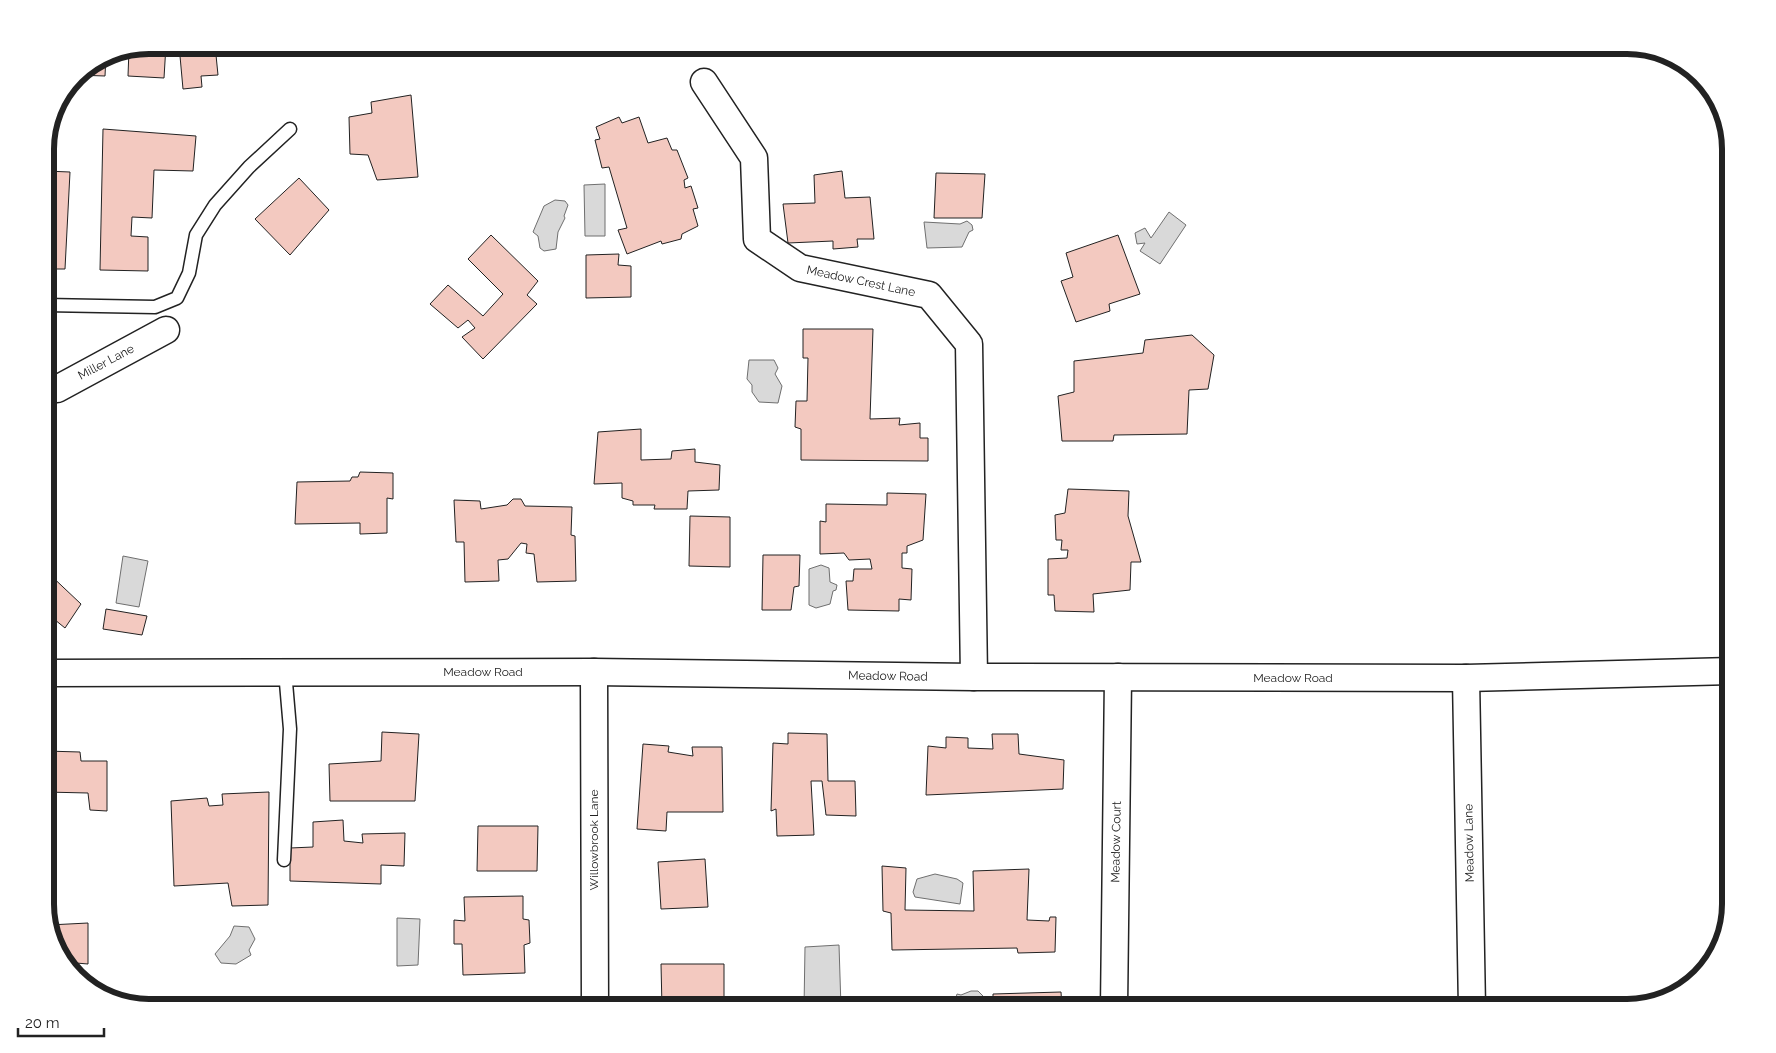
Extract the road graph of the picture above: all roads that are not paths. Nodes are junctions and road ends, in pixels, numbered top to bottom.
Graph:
1 (704, 82) dead end
2 (290, 130) dead end
3 (54, 305) edge
4 (166, 330) dead end
5 (54, 389) edge
6 (285, 671) junction
7 (1722, 671) edge
8 (594, 672) junction
9 (54, 673) edge
10 (974, 677) junction
11 (1118, 677) junction
12 (1466, 678) junction
13 (284, 860) dead end
14 (595, 999) edge
15 (1114, 999) edge
16 (1472, 999) edge

1 - 10 street, Meadow Crest Lane
2 - 3 lane
4 - 5 street, Miller Lane
6 - 8 street, Meadow Road
6 - 9 street, Meadow Road
6 - 13 lane
7 - 12 street, Meadow Road
8 - 10 street, Meadow Road
8 - 14 street, Willowbrook Lane
10 - 11 street, Meadow Road
11 - 12 street, Meadow Road
11 - 15 street, Meadow Court
12 - 16 street, Meadow Lane

